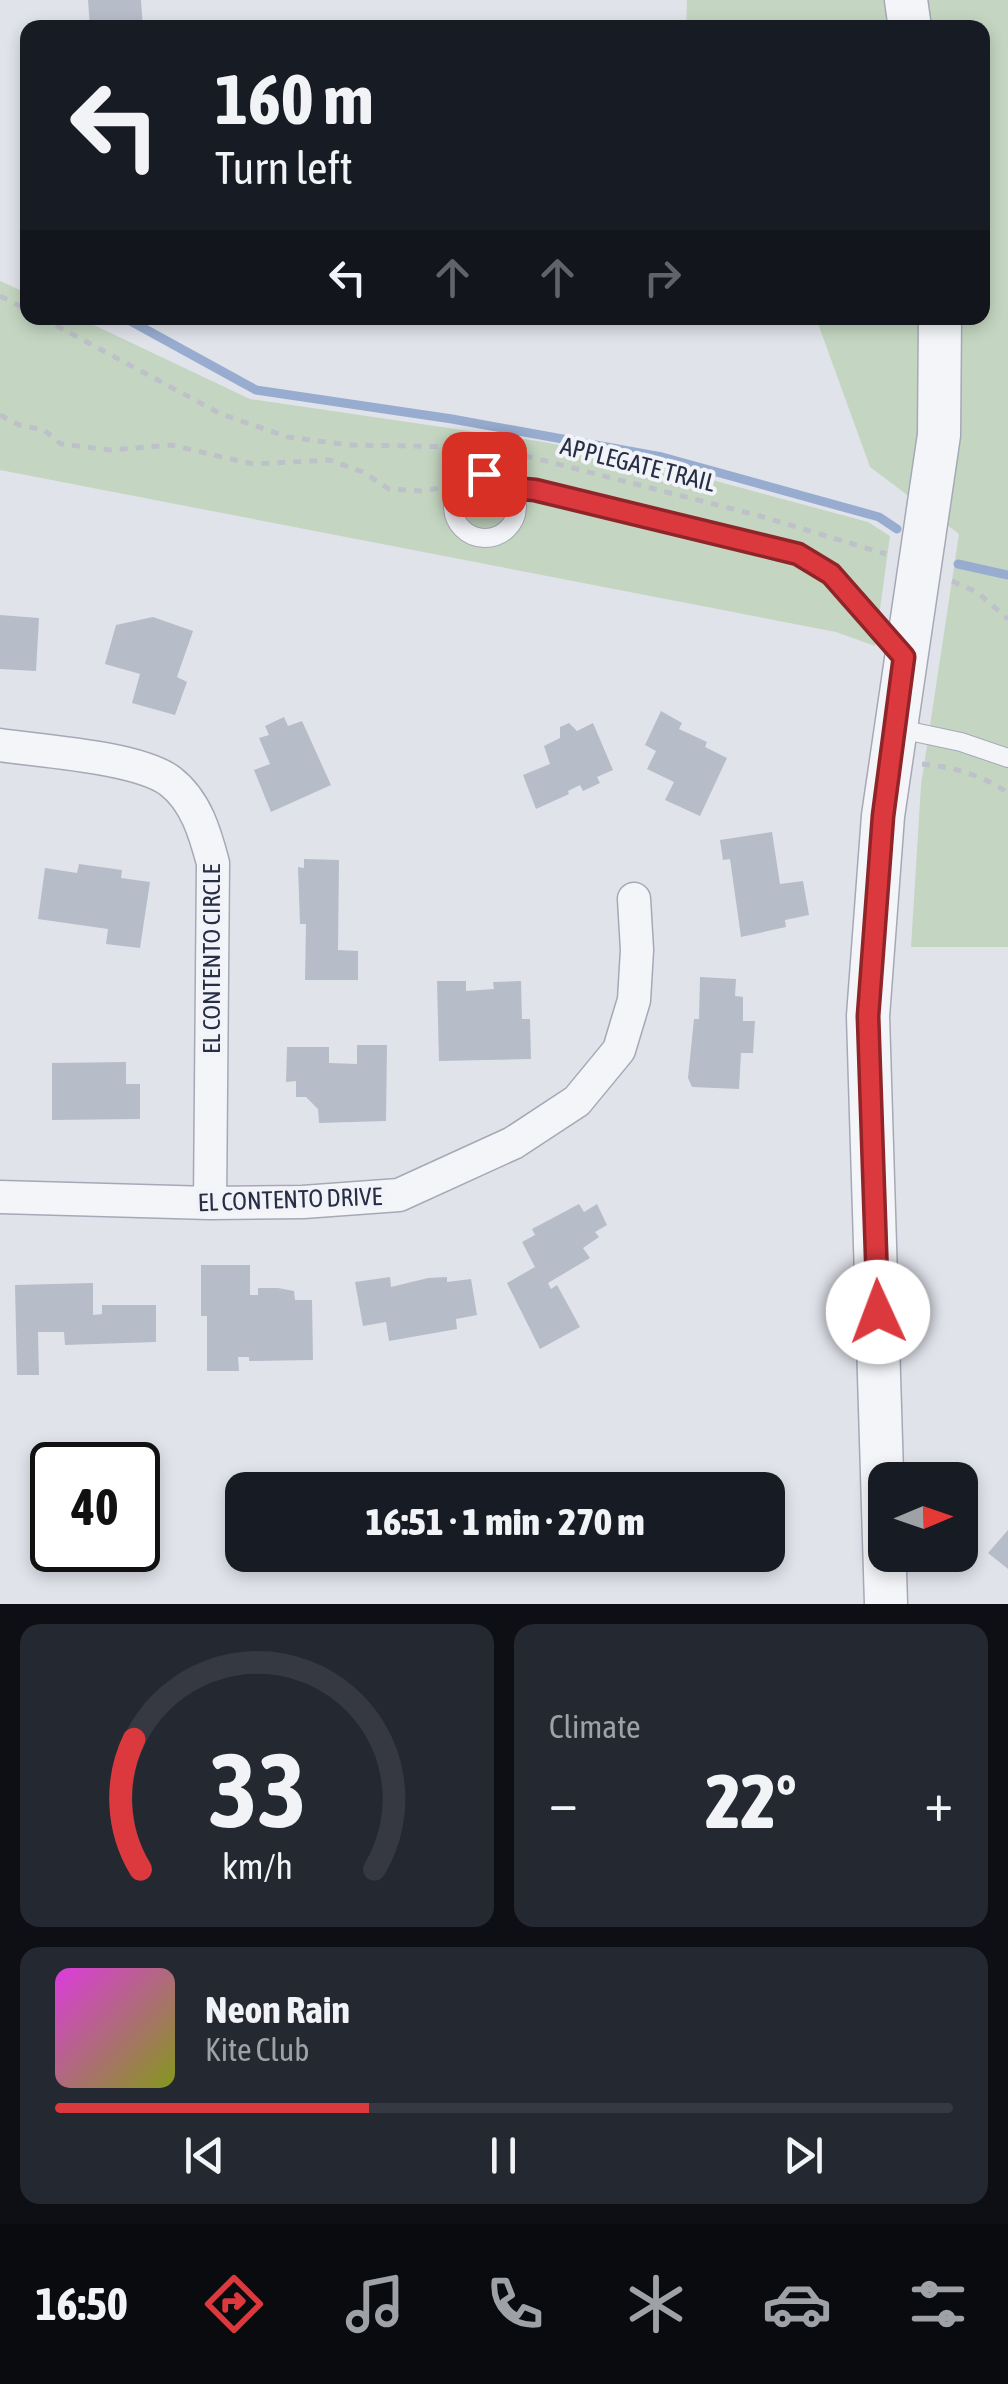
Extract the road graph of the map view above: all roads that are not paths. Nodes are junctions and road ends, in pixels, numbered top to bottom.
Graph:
1 (940, 325) edge
2 (512, 488) junction
3 (904, 657) junction
4 (0, 745) edge
5 (905, 745) junction
6 (1008, 758) edge
7 (634, 899) dead end
8 (0, 1198) edge
9 (210, 1203) junction
10 (886, 1604) edge

1 - 3 street
2 - 2 lane
2 - 3 lane
3 - 5 street
4 - 9 street, EL CONTENTO CIRCLE
5 - 6 lane
5 - 10 street
7 - 9 street, EL CONTENTO DRIVE
8 - 9 street, EL CONTENTO DRIVE

